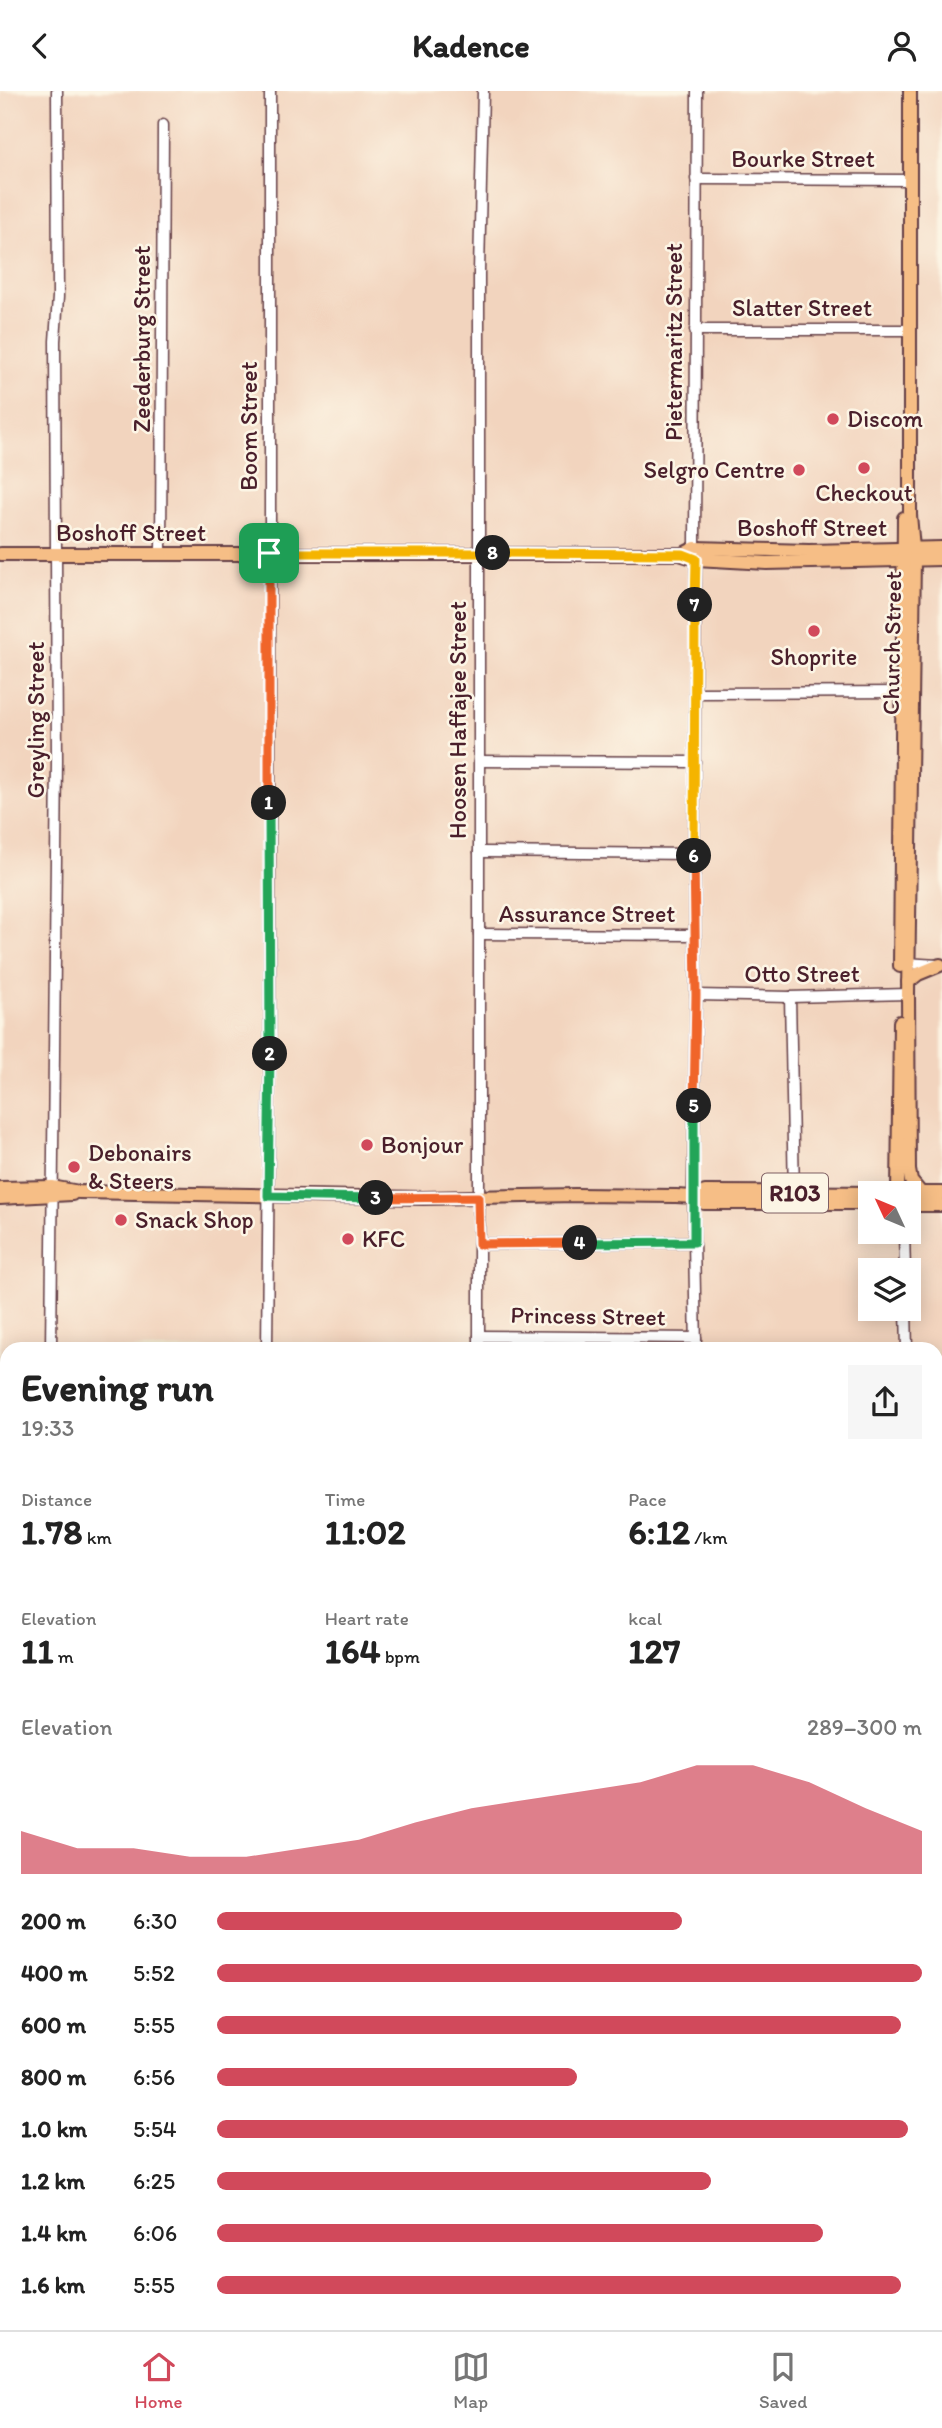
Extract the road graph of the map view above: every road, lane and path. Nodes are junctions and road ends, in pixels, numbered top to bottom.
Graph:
1 (57, 91) edge
2 (270, 91) edge
3 (483, 91) edge
4 (697, 91) edge
5 (903, 91) edge
6 (911, 91) edge
7 (163, 125) dead end
8 (696, 179) junction
9 (906, 180) junction
10 (695, 330) junction
11 (906, 330) junction
12 (942, 548) edge
13 (55, 553) junction
14 (269, 553) junction
15 (480, 553) junction
16 (695, 553) junction
17 (0, 554) edge
18 (161, 554) junction
19 (909, 554) junction
20 (942, 559) edge
21 (904, 692) junction
22 (695, 693) junction
23 (479, 761) junction
24 (695, 762) junction
25 (479, 852) junction
26 (694, 854) junction
27 (479, 934) junction
28 (695, 935) junction
29 (905, 963) junction
30 (941, 965) edge
31 (905, 990) junction
32 (696, 995) junction
33 (790, 997) junction
34 (895, 1181) edge
35 (911, 1181) edge
36 (0, 1188) edge
37 (52, 1192) junction
38 (794, 1193) junction
39 (858, 1193) edge
40 (921, 1193) edge
41 (942, 1193) edge
42 (268, 1196) junction
43 (478, 1197) junction
44 (694, 1197) junction
45 (0, 1198) edge
46 (858, 1203) edge
47 (942, 1205) edge
48 (921, 1206) edge
49 (694, 1242) junction
50 (479, 1244) junction
51 (906, 1321) edge
52 (479, 1336) junction
53 (51, 1342) edge
54 (267, 1342) edge
55 (479, 1342) edge
56 (642, 1342) edge
57 (696, 1342) edge
58 (907, 1342) edge

1 - 13 street, Greyling Street
2 - 14 street, Boom Street
3 - 15 street, Hoosen Haffajee Street
4 - 8 street, Pietermaritz Street
5 - 9 main road, Church Street
6 - 9 main road, Church Street
7 - 18 street, Zeederburg Street
8 - 9 street, Bourke Street
8 - 10 street, Pietermaritz Street
9 - 11 main road, Church Street
10 - 11 street, Slatter Street
10 - 16 street, Pietermaritz Street
11 - 19 main road, Church Street
12 - 19 main road, Boshoff Street
13 - 17 main road, Boshoff Street
13 - 18 main road, Boshoff Street
13 - 37 street, Greyling Street
14 - 15 main road, Boshoff Street
14 - 18 main road, Boshoff Street
14 - 42 street, Boom Street
15 - 16 main road, Boshoff Street
15 - 23 street, Hoosen Haffajee Street
16 - 19 main road, Boshoff Street
16 - 22 street, Pietermaritz Street
19 - 20 main road, Boshoff Street
19 - 21 main road, Church Street
19 - 29 main road, Church Street
21 - 22 street
21 - 29 main road, Church Street
22 - 24 street, Pietermaritz Street
23 - 24 street
23 - 25 street, Hoosen Haffajee Street
24 - 26 street, Pietermaritz Street
25 - 26 street
25 - 27 street, Hoosen Haffajee Street
26 - 28 street, Pietermaritz Street
27 - 28 street, Assurance Street
27 - 43 street, Hoosen Haffajee Street
28 - 32 street, Pietermaritz Street
29 - 30 street
29 - 31 main road, Church Street
30 - 31 main road
31 - 33 street, Otto Street
31 - 34 main road, Church Street
31 - 35 main road, Church Street
32 - 33 street, Otto Street
32 - 44 street, Pietermaritz Street
33 - 38 street
36 - 37 main road, R103
37 - 42 main road, R103
37 - 45 main road, R103
37 - 53 street, Greyling Street
38 - 39 main road, R103
38 - 44 main road, R103
40 - 41 main road, R103
42 - 43 main road, R103
42 - 54 street, Boom Street
43 - 44 main road, R103
43 - 50 street, Hoosen Haffajee Street
44 - 46 main road, R103
44 - 49 street, Pietermaritz Street
47 - 48 main road
49 - 50 street
49 - 57 street, Pietermaritz Street
50 - 52 street, Hoosen Haffajee Street
51 - 58 street
52 - 55 street, Hoosen Haffajee Street
52 - 56 street, Princess Street

